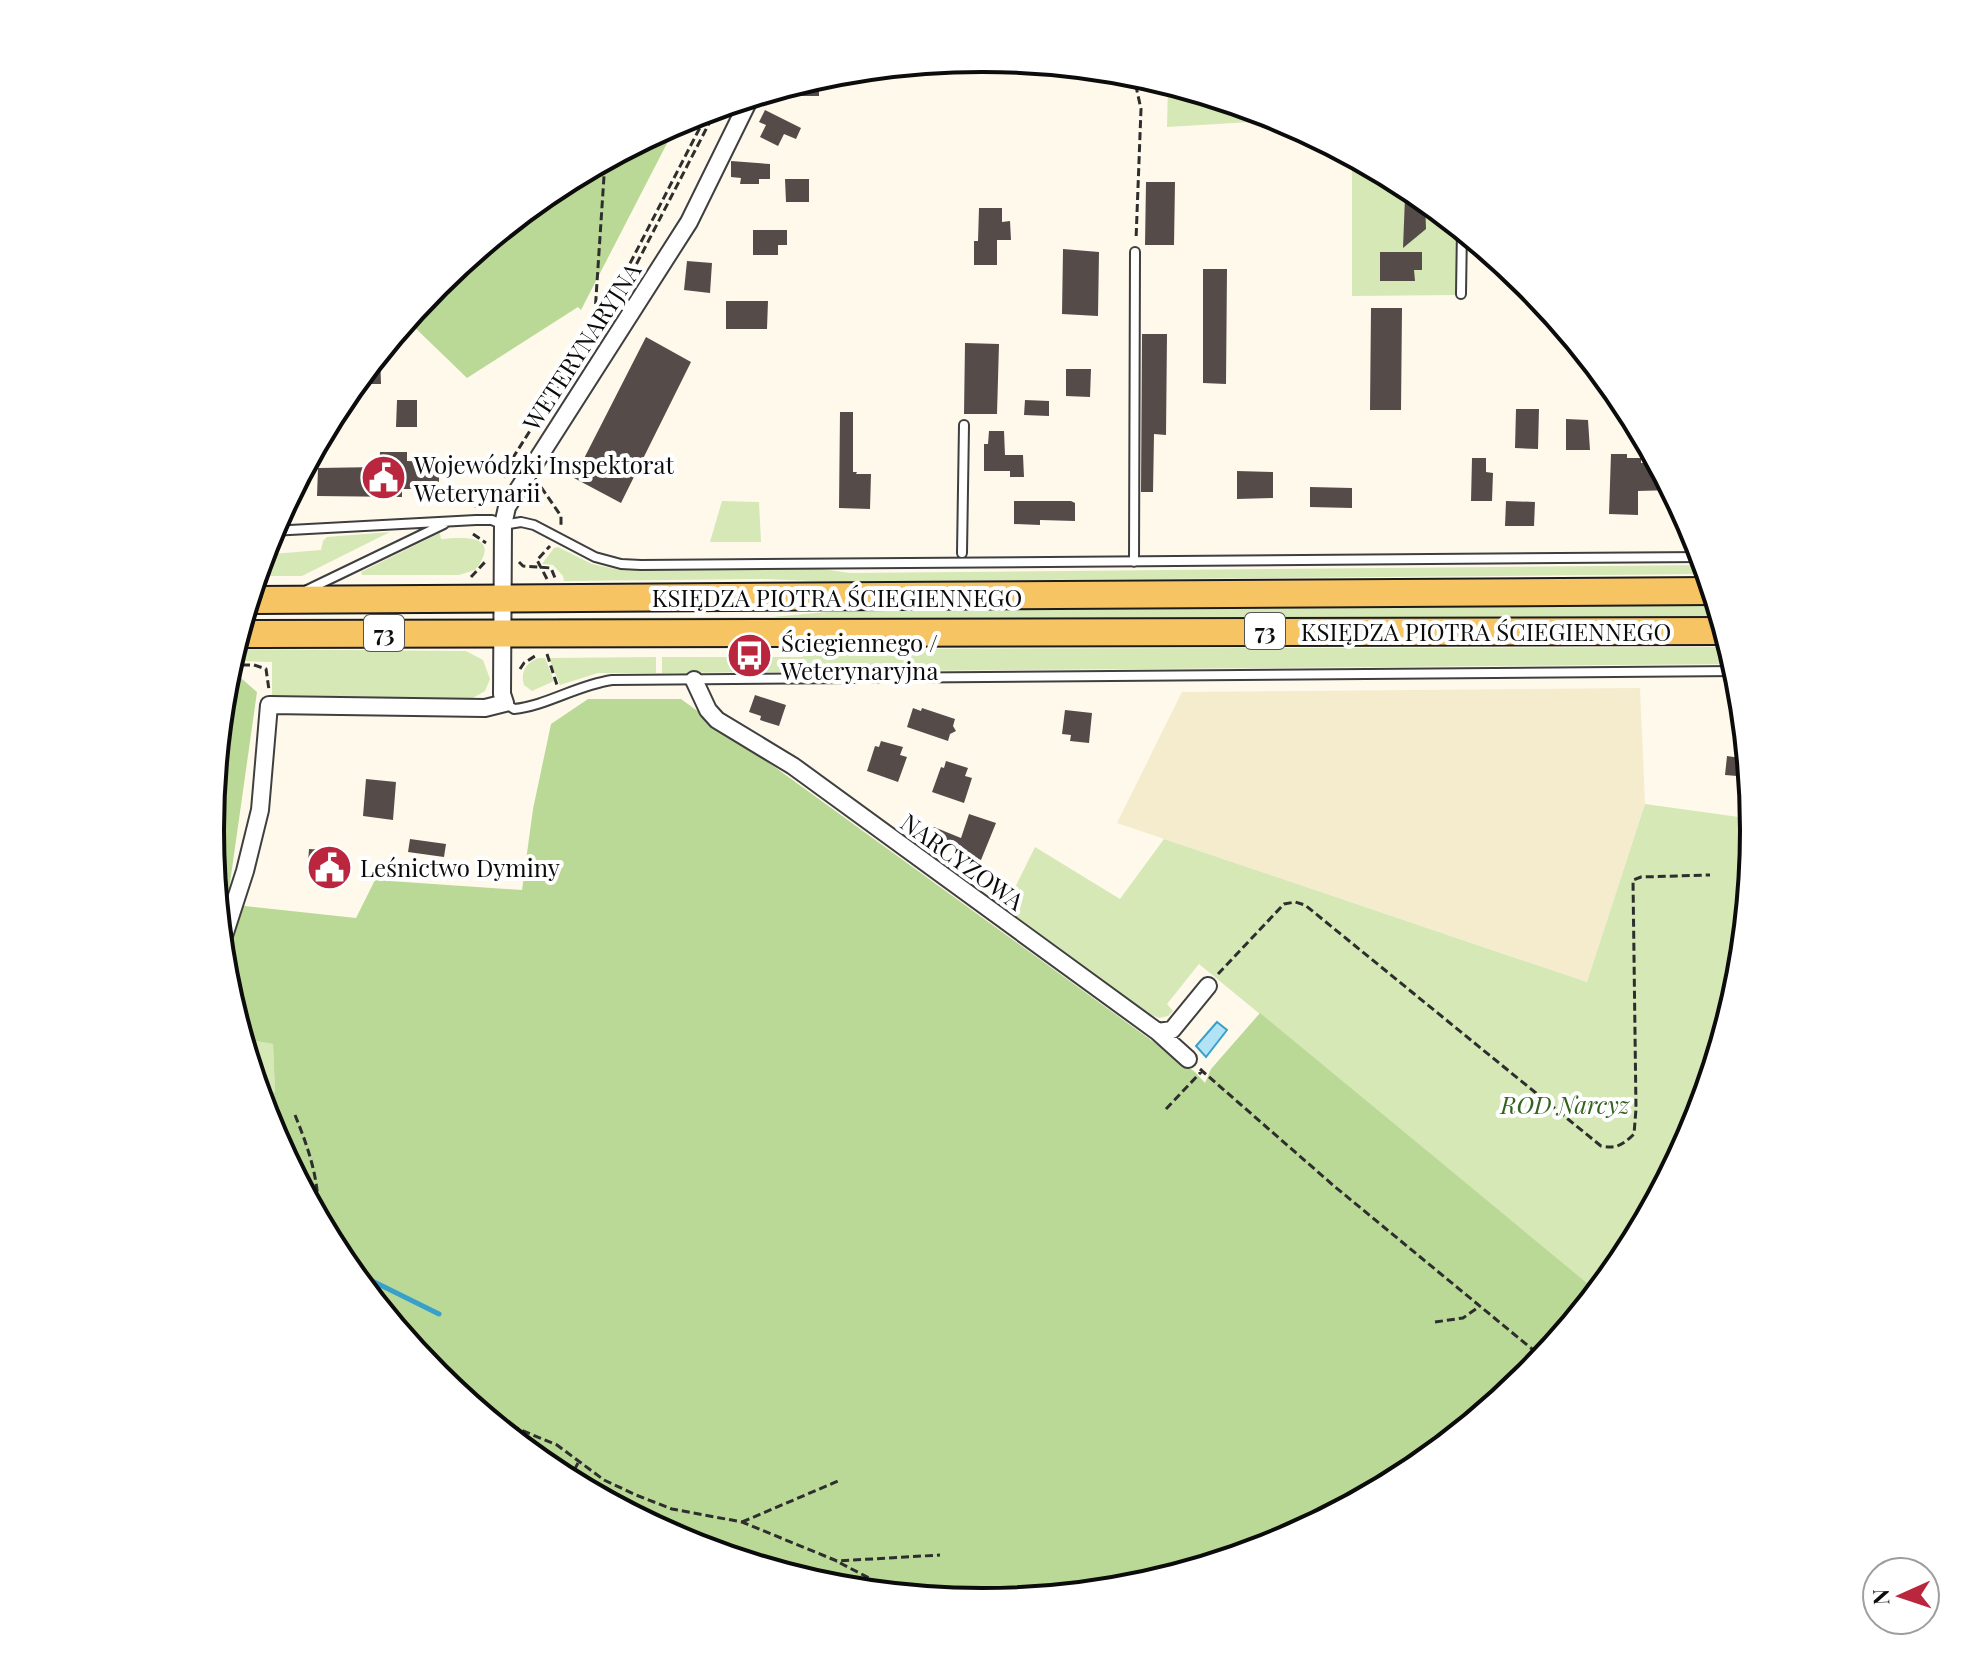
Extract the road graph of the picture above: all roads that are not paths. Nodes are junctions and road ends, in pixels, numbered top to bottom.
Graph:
1 (744, 111) edge
2 (1462, 244) edge
3 (1135, 252) road end
4 (1461, 294) dead end
5 (964, 425) dead end
6 (448, 522) junction
7 (503, 525) junction
8 (287, 530) edge
9 (962, 553) dead end
10 (1689, 557) edge
11 (1134, 562) junction
12 (1702, 591) edge
13 (261, 600) edge
14 (287, 600) junction
15 (502, 600) junction
16 (1714, 631) edge
17 (503, 633) junction
18 (250, 634) edge
19 (1724, 671) edge
20 (694, 680) junction
21 (505, 703) junction
22 (230, 918) edge
23 (1212, 982) road end
24 (1158, 1032) junction
25 (1188, 1059) road end

1 - 7 street, WETERYNARYJNA
2 - 4 lane
3 - 11 lane
5 - 9 lane
6 - 7 lane
6 - 8 lane
6 - 14 lane
7 - 11 lane
7 - 15 street, WETERYNARYJNA
10 - 11 lane
12 - 15 main road, KSIĘDZA PIOTRA ŚCIEGIENNEGO / 73
13 - 14 main road, KSIĘDZA PIOTRA ŚCIEGIENNEGO / 73
14 - 15 main road, KSIĘDZA PIOTRA ŚCIEGIENNEGO / 73
15 - 17 street, WETERYNARYJNA
16 - 17 main road, KSIĘDZA PIOTRA ŚCIEGIENNEGO / 73
17 - 18 main road, KSIĘDZA PIOTRA ŚCIEGIENNEGO / 73
17 - 21 street, WETERYNARYJNA
19 - 20 lane
20 - 21 lane
20 - 24 street, NARCYZOWA
21 - 22 street
23 - 24 street
24 - 25 street, NARCYZOWA

